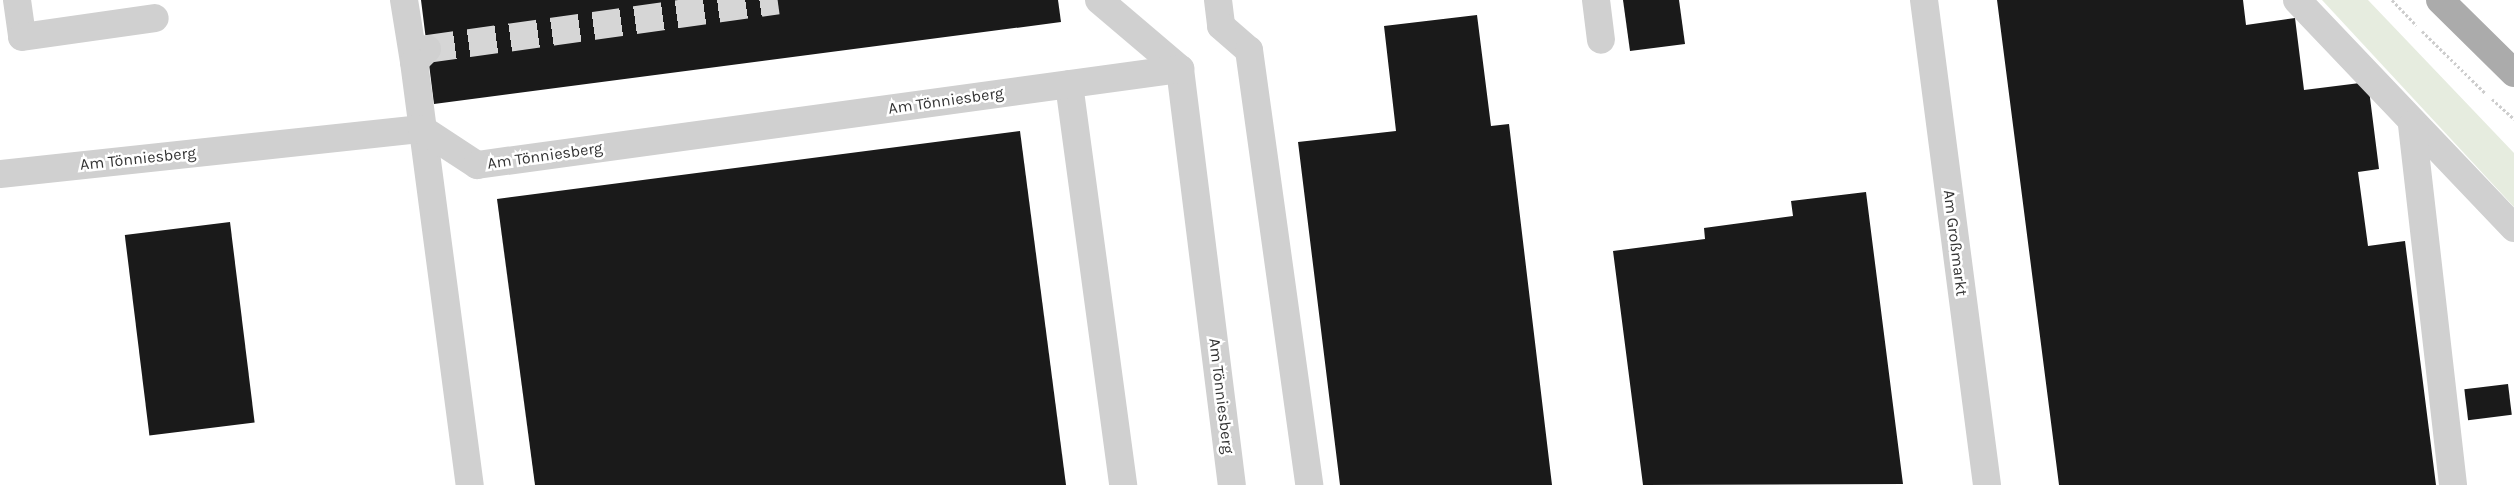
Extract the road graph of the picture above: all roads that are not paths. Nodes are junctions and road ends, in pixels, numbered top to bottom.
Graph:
1 (17, 0) edge
2 (404, 0) edge
3 (1218, 0) edge
4 (1596, 0) edge
5 (1924, 0) edge
6 (2297, 0) edge
7 (2440, 0) edge
8 (1112, 5) edge
9 (155, 18) dead end
10 (1602, 40) dead end
11 (1180, 69) junction
12 (2514, 73) edge
13 (1069, 84) junction
14 (2412, 125) junction
15 (422, 129) junction
16 (0, 174) edge
17 (2514, 228) edge
18 (470, 485) edge
19 (1123, 485) edge
20 (1232, 485) edge
21 (1309, 485) edge
22 (1987, 485) edge
23 (2453, 485) edge

1 - 9 street
2 - 15 street
3 - 21 street
4 - 10 street
5 - 22 street, Am Großmarkt
6 - 14 street
7 - 12 main road
8 - 11 street
11 - 13 street, Am Tönniesberg
11 - 20 street, Am Tönniesberg
13 - 15 street, Am Tönniesberg
13 - 19 street
14 - 17 street
14 - 23 street
15 - 16 street, Am Tönniesberg
15 - 18 street

